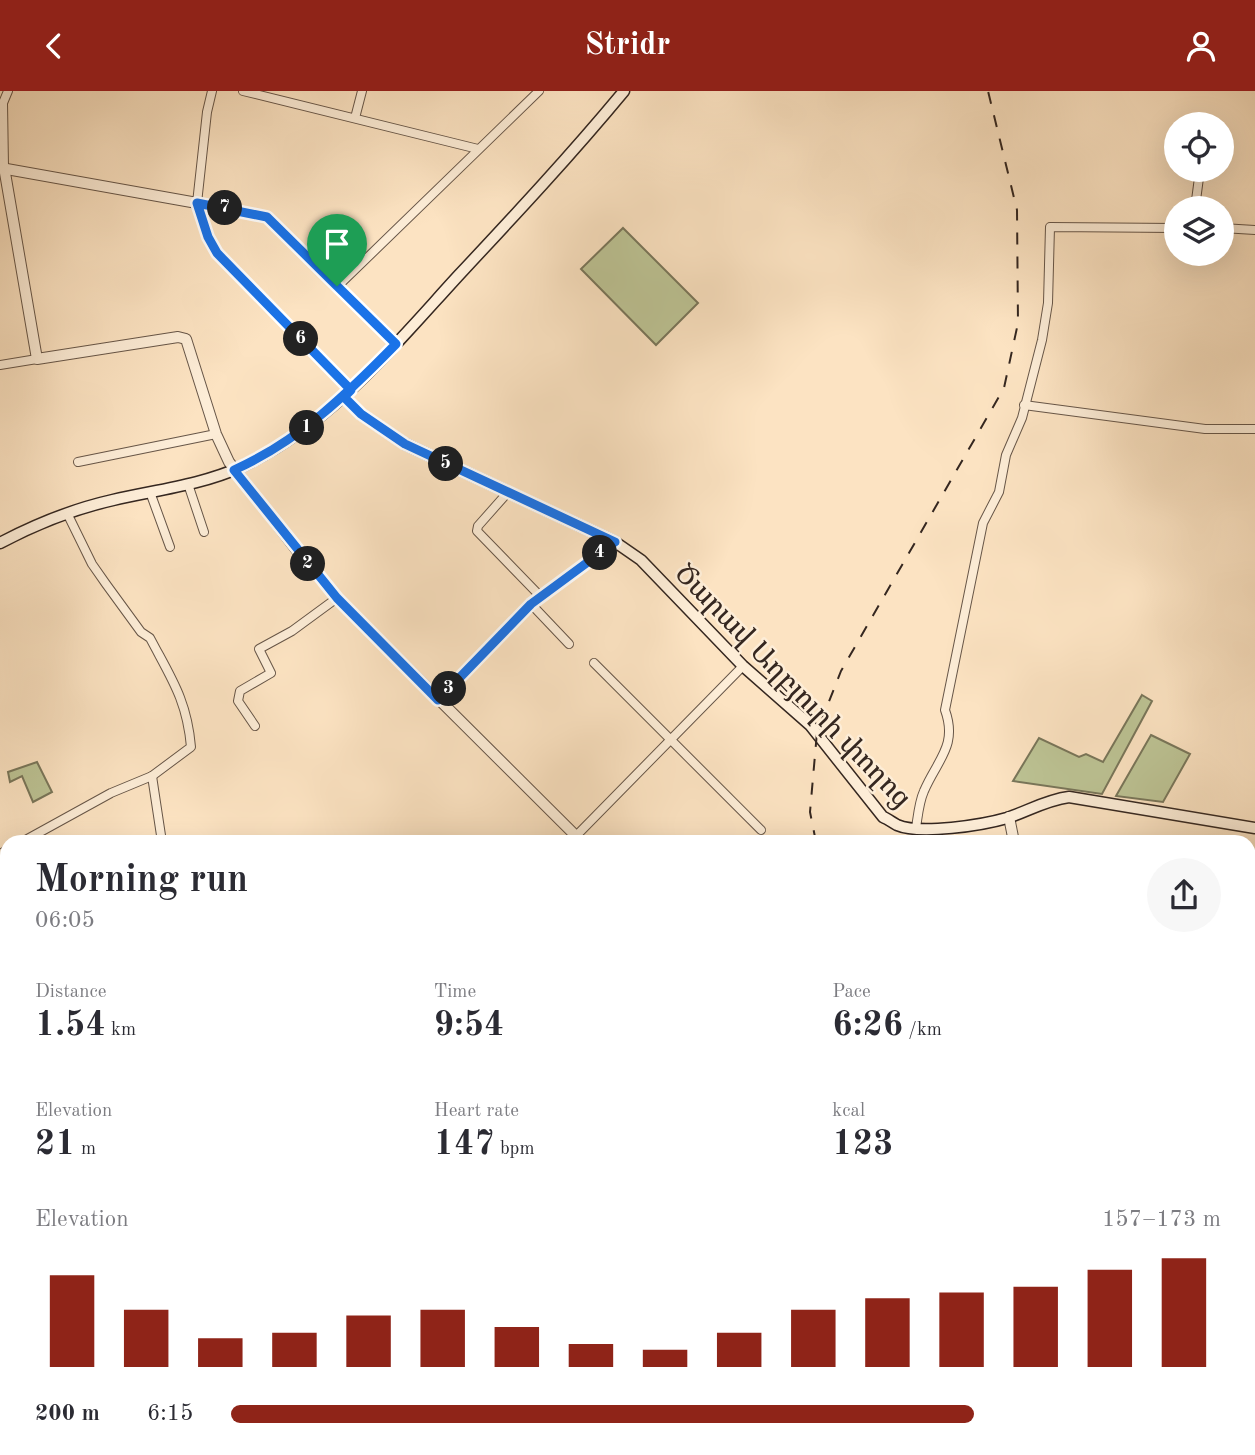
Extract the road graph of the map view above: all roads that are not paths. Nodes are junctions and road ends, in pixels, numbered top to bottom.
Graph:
1 (8, 91) edge
2 (212, 91) edge
3 (243, 91) edge
4 (362, 91) edge
5 (539, 91) edge
6 (623, 91) edge
7 (355, 118) junction
8 (478, 149) junction
9 (2, 168) edge
10 (197, 203) junction
11 (1164, 227) edge
12 (1234, 229) edge
13 (1255, 230) edge
14 (337, 286) junction
15 (396, 344) junction
16 (37, 359) junction
17 (0, 365) edge
18 (347, 394) junction
19 (1024, 405) junction
20 (1255, 429) edge
21 (216, 434) junction
22 (78, 462) dead end
23 (234, 470) junction
24 (188, 484) junction
25 (509, 491) junction
26 (150, 492) junction
27 (67, 513) junction
28 (204, 532) dead end
29 (615, 542) junction
30 (0, 543) edge
31 (170, 547) dead end
32 (541, 597) junction
33 (337, 598) junction
34 (531, 604) junction
35 (569, 644) dead end
36 (594, 663) dead end
37 (743, 666) junction
38 (438, 700) junction
39 (255, 726) dead end
40 (670, 740) junction
41 (152, 776) junction
42 (1009, 817) junction
43 (916, 828) junction
44 (1255, 828) edge
45 (761, 830) dead end
46 (35, 835) edge
47 (161, 835) edge
48 (575, 835) edge
49 (583, 835) edge
50 (1013, 835) edge

1 - 9 street
2 - 10 street
3 - 7 street
4 - 7 street
5 - 8 street
6 - 15 main road
7 - 8 street
8 - 14 street
9 - 10 street
9 - 16 street
10 - 14 street
10 - 18 street, Ծարավ Աղբյուրի փողոց
11 - 19 street
12 - 13 street
14 - 15 street
15 - 18 main road
16 - 17 street
16 - 21 street
18 - 23 main road
18 - 25 main road, Ծարավ Աղբյուրի փողոց
19 - 20 street
19 - 43 street
21 - 22 street
21 - 23 street
23 - 24 main road
23 - 33 street
24 - 26 main road
24 - 28 street
25 - 29 main road, Ծարավ Աղբյուրի փողոց
25 - 32 street
26 - 27 main road
26 - 31 street
27 - 30 main road
27 - 41 street
29 - 32 street
29 - 37 main road, Ծարավ Աղբյուրի փողոց
32 - 34 street
33 - 38 street
33 - 39 street
34 - 35 street
34 - 38 street
36 - 40 street
37 - 40 street
37 - 43 main road, Ծարավ Աղբյուրի փողոց
38 - 48 street
40 - 45 street
40 - 49 street
41 - 46 street
41 - 47 street
42 - 43 main road, Ծարավ Աղբյուրի փողոց
42 - 44 main road, Ծարավ Աղբյուրի փողոց
42 - 50 street

